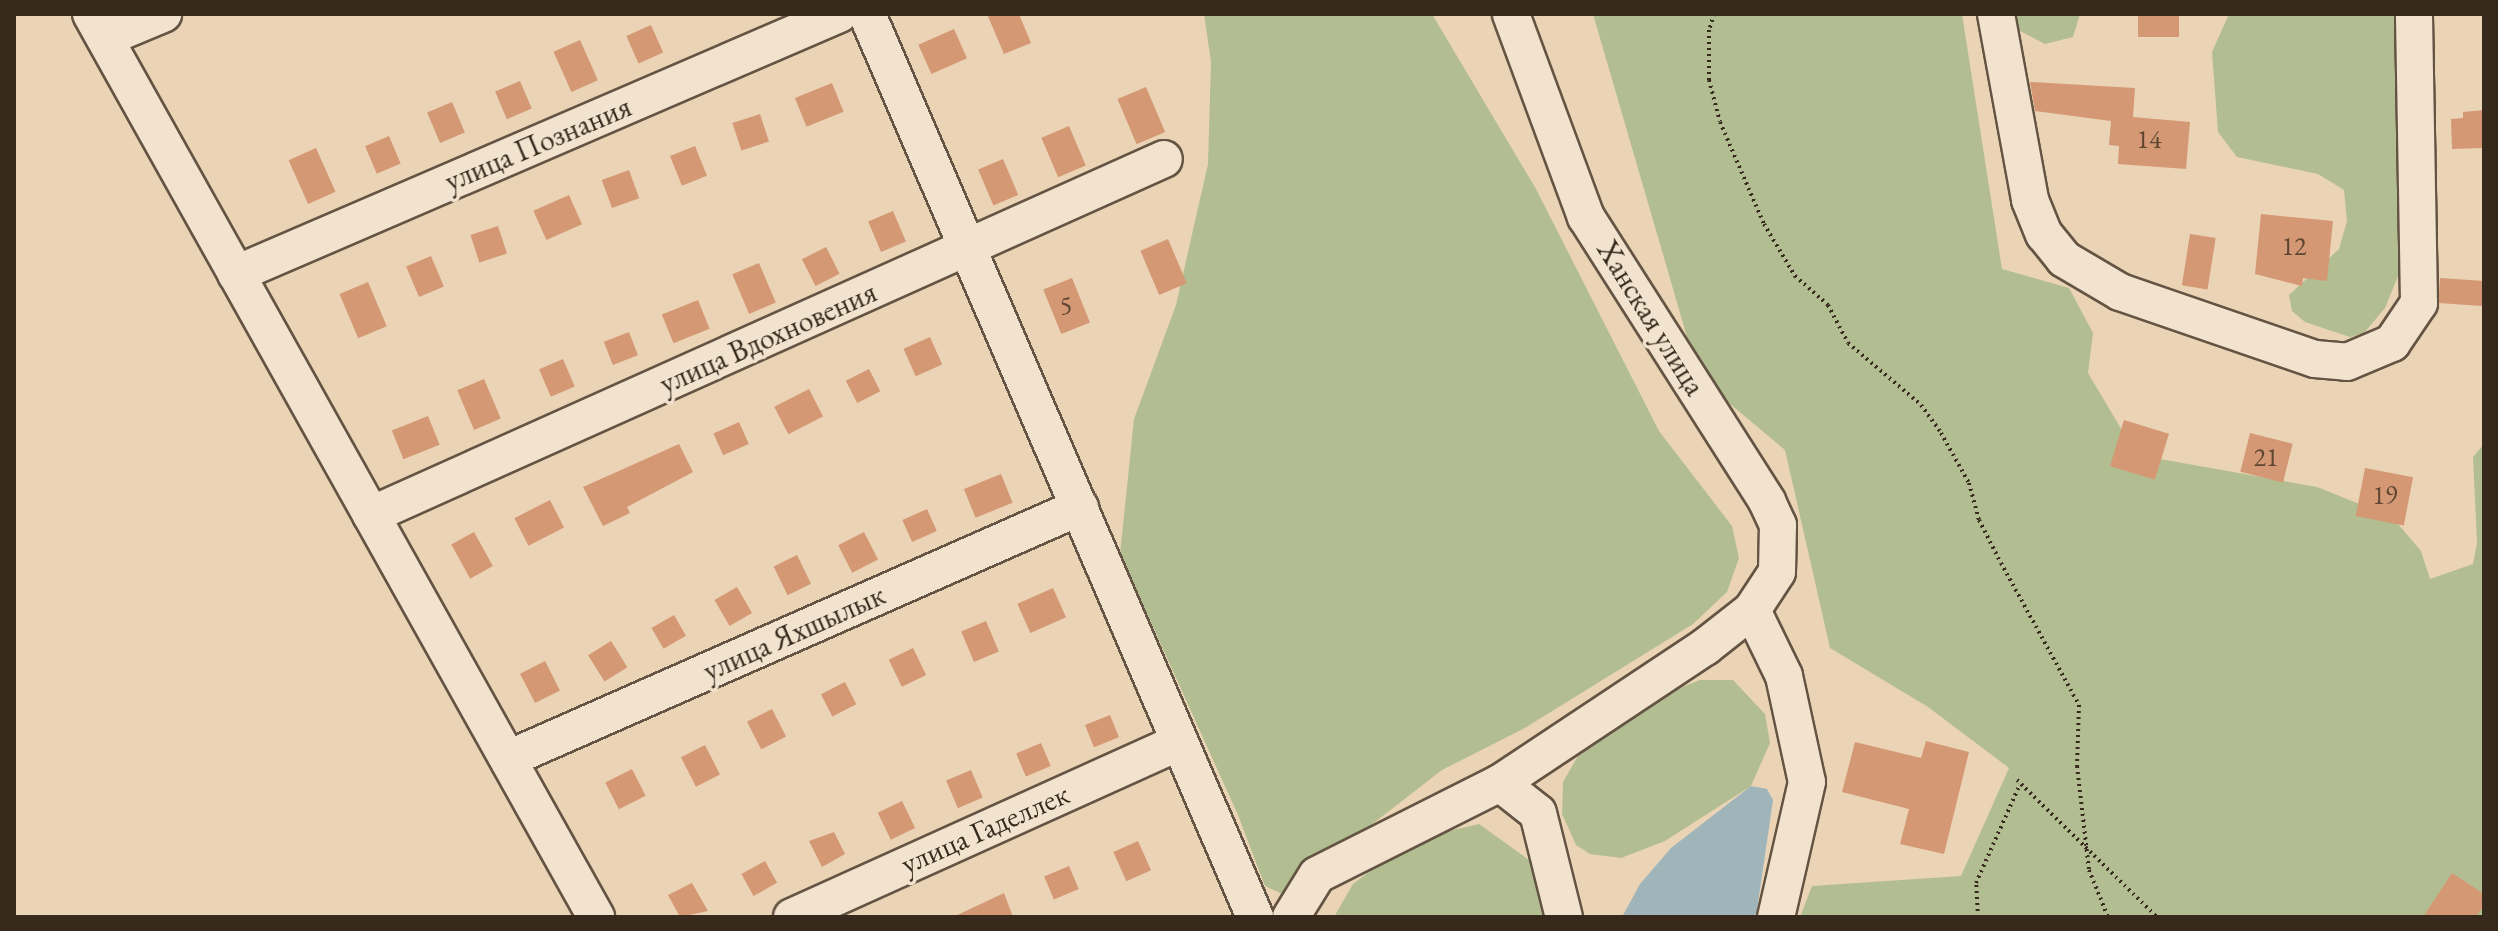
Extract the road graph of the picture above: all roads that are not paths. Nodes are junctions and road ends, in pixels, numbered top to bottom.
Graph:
1 (163, 14) edge
2 (839, 14) edge
3 (867, 14) edge
4 (1511, 14) edge
5 (1996, 14) edge
6 (2414, 14) edge
7 (98, 26) edge
8 (1164, 159) dead end
9 (971, 248) junction
10 (236, 274) junction
11 (1080, 507) junction
12 (371, 515) junction
13 (1752, 610) junction
14 (1179, 742) junction
15 (508, 759) junction
16 (1500, 783) junction
17 (596, 917) edge
18 (792, 917) edge
19 (1255, 917) edge
20 (1291, 917) edge
21 (1564, 917) edge
22 (1776, 917) edge

1 - 7 street
2 - 10 street, улица Познания
3 - 9 street
4 - 13 street, Ханская улица
5 - 6 street
7 - 10 street
8 - 9 street, улица Вдохновения
9 - 11 street
9 - 12 street, улица Вдохновения
10 - 12 street
11 - 14 street
11 - 15 street, улица Яхшылык
12 - 15 street
13 - 16 street
13 - 22 street
14 - 18 street, улица Гаделлек
14 - 19 street
15 - 17 street
16 - 20 street
16 - 21 street

